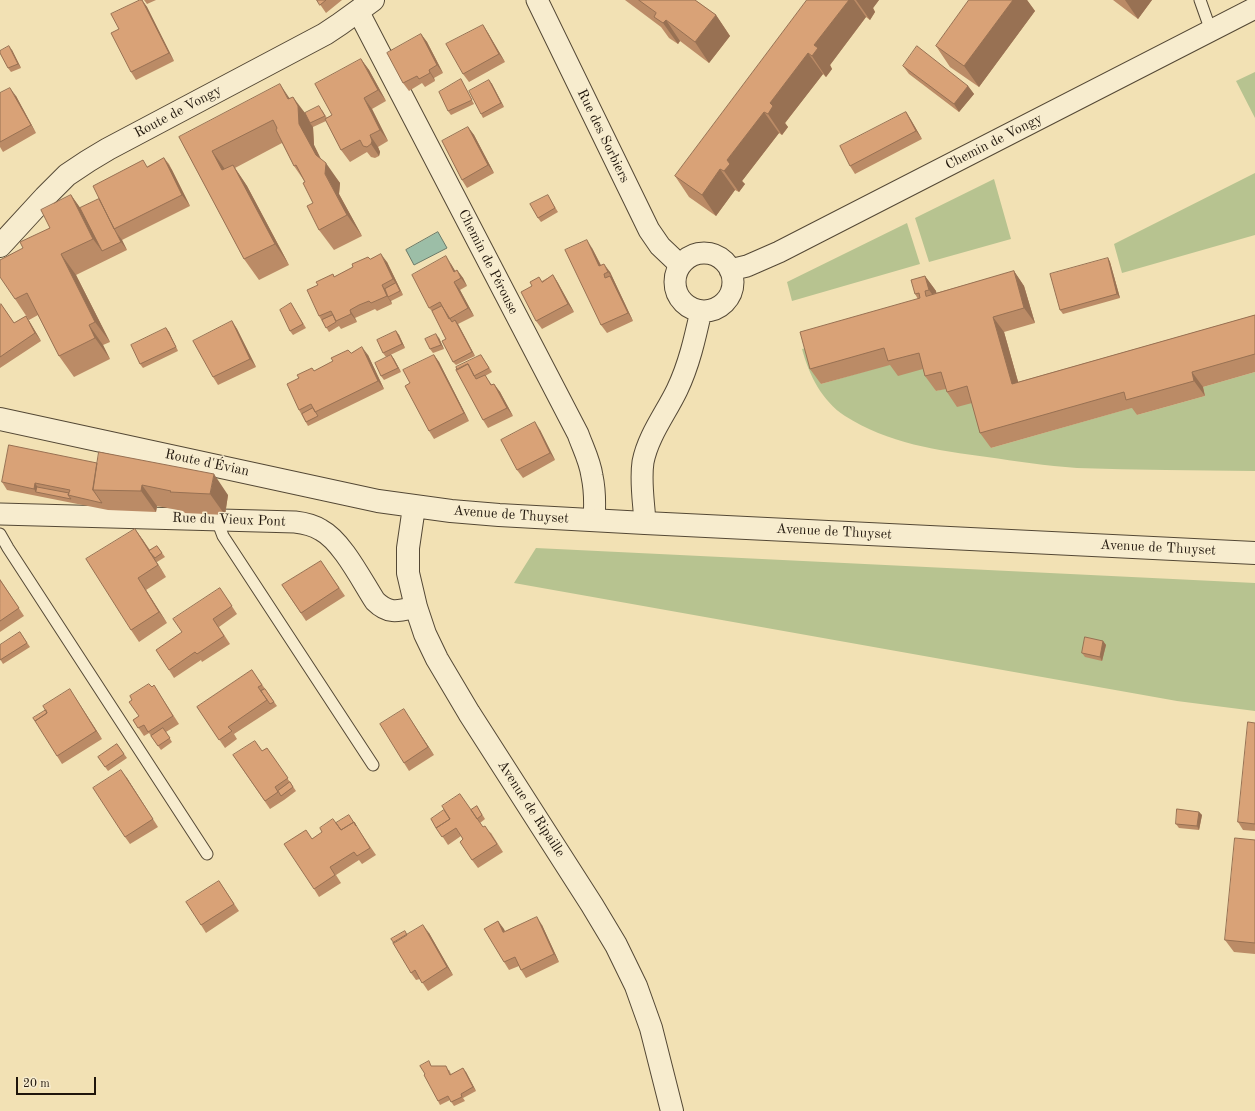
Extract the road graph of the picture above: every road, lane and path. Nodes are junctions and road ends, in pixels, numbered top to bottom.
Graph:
1 (537, 0) edge
2 (1200, 0) edge
3 (366, 5) edge
4 (1255, 8) edge
5 (1211, 31) junction
6 (0, 246) edge
7 (680, 265) junction
8 (730, 270) junction
9 (701, 311) junction
10 (0, 418) edge
11 (414, 506) junction
12 (0, 514) edge
13 (219, 520) junction
14 (594, 520) junction
15 (645, 523) junction
16 (0, 534) edge
17 (1255, 553) edge
18 (416, 607) junction
19 (373, 765) dead end
20 (207, 854) dead end
21 (672, 1111) edge

1 - 7 street, Rue des Sorbiers
2 - 5 lane
3 - 6 street, Route de Vongy
3 - 14 street, Chemin de Pérouse
4 - 5 street, Chemin de Vongy
5 - 8 street, Chemin de Vongy
7 - 8 street
7 - 9 street
8 - 9 street
9 - 15 street
10 - 11 street, Route d'Évian
11 - 14 street, Avenue de Thuyset
11 - 18 street, Avenue de Ripaille
12 - 13 street, Rue du Vieux Pont
13 - 18 street, Rue du Vieux Pont
13 - 19 lane
14 - 15 street, Avenue de Thuyset
15 - 17 street, Avenue de Thuyset
16 - 20 lane
18 - 21 street, Avenue de Ripaille

